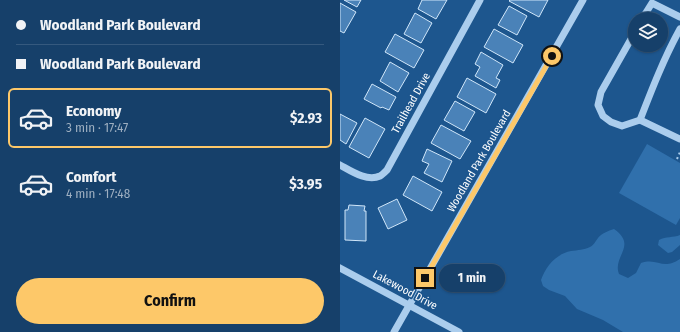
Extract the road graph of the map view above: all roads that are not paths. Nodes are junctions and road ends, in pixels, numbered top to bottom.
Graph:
1 (480, 0) edge
2 (583, 0) edge
3 (650, 1) edge
4 (645, 12) edge
5 (680, 18) edge
6 (680, 29) edge
7 (628, 44) edge
8 (640, 120) junction
9 (680, 139) edge
10 (340, 165) edge
11 (340, 268) edge
12 (410, 306) junction
13 (394, 332) edge
14 (459, 332) edge

1 - 10 street, Trailhead Drive
2 - 12 street, Woodland Park Boulevard
3 - 4 street
3 - 5 street
6 - 8 street
7 - 8 street
8 - 9 street
11 - 12 street, Lakewood Drive
12 - 13 street, Woodland Park Boulevard
12 - 14 street, Lakewood Drive

